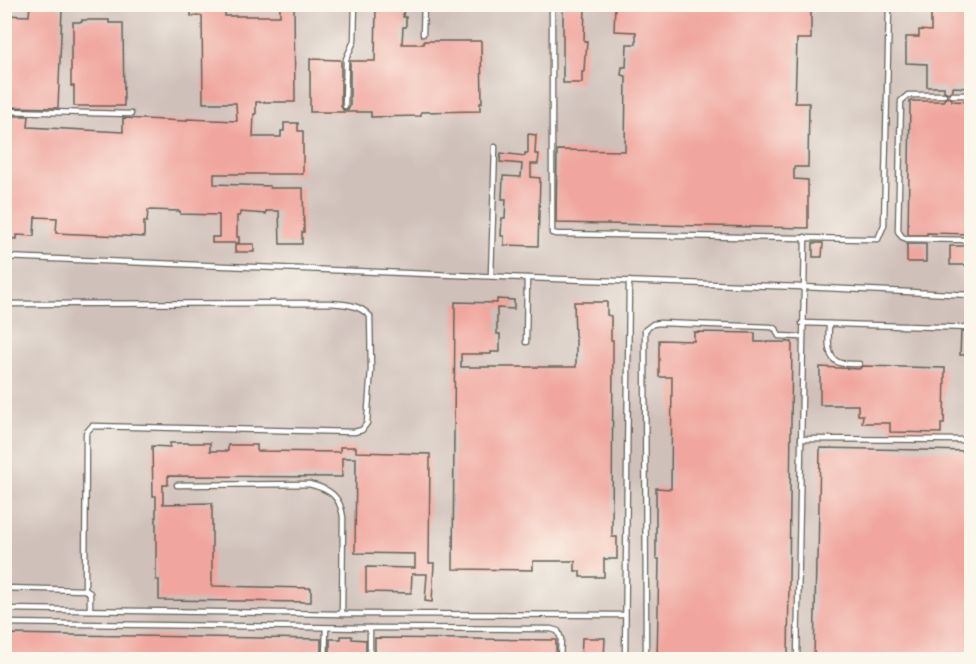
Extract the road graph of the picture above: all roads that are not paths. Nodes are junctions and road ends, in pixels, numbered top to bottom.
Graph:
1 (355, 4) edge
2 (424, 4) edge
3 (552, 4) edge
4 (886, 4) edge
5 (423, 34) dead end
6 (944, 95) dead end
7 (952, 95) dead end
8 (972, 95) edge
9 (345, 106) dead end
10 (4, 111) edge
11 (130, 114) dead end
12 (495, 147) dead end
13 (805, 237) junction
14 (972, 240) edge
15 (4, 257) edge
16 (491, 276) junction
17 (527, 278) junction
18 (629, 281) junction
19 (803, 287) junction
20 (972, 295) edge
21 (4, 304) edge
22 (802, 323) junction
23 (829, 324) junction
24 (972, 328) edge
25 (802, 337) junction
26 (526, 342) dead end
27 (859, 364) dead end
28 (801, 439) junction
29 (972, 440) edge
30 (177, 485) dead end
31 (4, 588) edge
32 (85, 590) junction
33 (4, 609) edge
34 (90, 610) junction
35 (342, 614) junction
36 (626, 615) junction
37 (4, 623) edge
38 (326, 628) junction
39 (370, 628) junction
40 (326, 660) edge
41 (370, 660) edge
42 (560, 660) edge
43 (625, 660) edge
44 (646, 660) edge
45 (797, 660) edge

1 - 9 lane
2 - 5 lane
3 - 13 lane
4 - 13 lane
6 - 14 lane
7 - 8 lane
10 - 11 lane
12 - 16 lane
13 - 19 lane
15 - 16 lane
16 - 17 lane
17 - 18 lane
17 - 26 lane
18 - 19 lane
18 - 36 lane
19 - 20 lane
19 - 22 lane
21 - 32 lane
22 - 23 lane
22 - 25 lane
23 - 24 lane
23 - 27 lane
25 - 28 lane
25 - 44 lane
28 - 29 lane
28 - 45 lane
30 - 35 lane
31 - 32 lane
32 - 34 lane
33 - 34 lane
34 - 35 lane
35 - 36 lane
36 - 43 lane
37 - 38 lane
38 - 39 lane
38 - 40 lane
39 - 41 lane
39 - 42 lane

